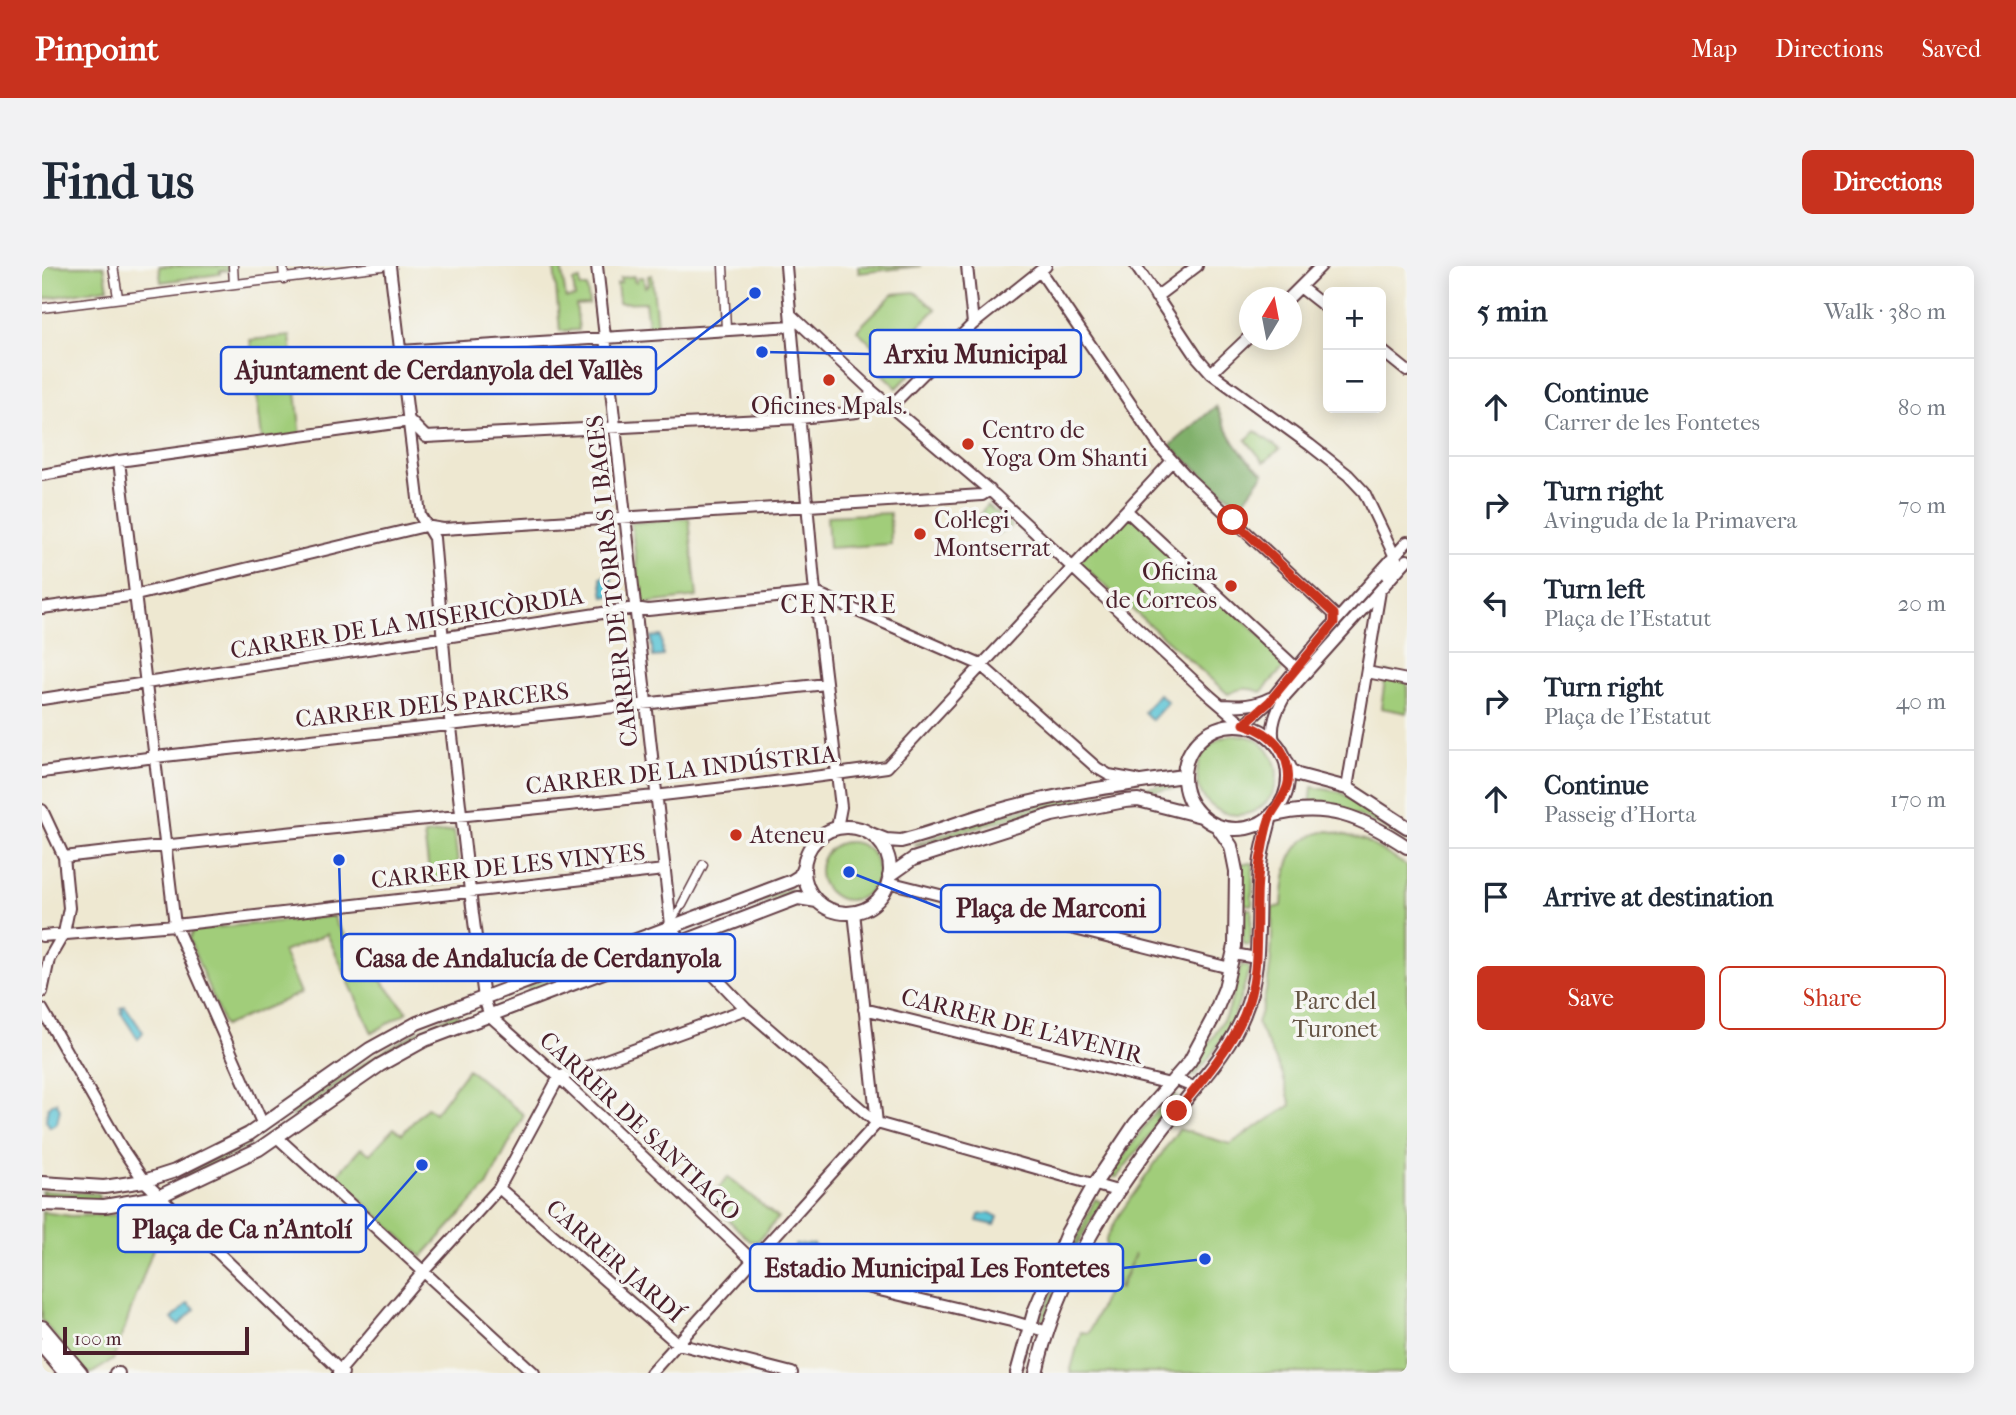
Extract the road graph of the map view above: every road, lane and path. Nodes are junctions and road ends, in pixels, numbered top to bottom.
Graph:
1 (113, 266) edge
2 (233, 266) edge
3 (283, 266) edge
4 (382, 266) edge
5 (390, 266) edge
6 (597, 266) edge
7 (723, 266) edge
8 (786, 266) edge
9 (967, 266) edge
10 (1136, 266) edge
11 (1196, 266) edge
12 (1321, 266) edge
13 (1043, 268) edge
14 (284, 279) junction
15 (234, 284) junction
16 (1300, 287) edge
17 (1302, 289) edge
18 (118, 297) junction
19 (1157, 297) junction
20 (1323, 305) edge
21 (42, 308) edge
22 (791, 320) junction
23 (973, 324) junction
24 (726, 329) junction
25 (605, 337) junction
26 (816, 338) junction
27 (794, 346) junction
28 (1239, 346) edge
29 (400, 351) junction
30 (1386, 354) edge
31 (1407, 371) edge
32 (1211, 373) junction
33 (871, 390) junction
34 (891, 406) junction
35 (800, 418) junction
36 (410, 421) junction
37 (616, 427) junction
38 (119, 461) junction
39 (1172, 461) junction
40 (42, 475) edge
41 (990, 490) junction
42 (808, 506) junction
43 (1127, 510) junction
44 (625, 518) junction
45 (425, 526) junction
46 (1402, 552) edge
47 (1074, 567) junction
48 (1378, 592) junction
49 (816, 593) junction
50 (136, 594) junction
51 (42, 608) edge
52 (635, 608) junction
53 (1334, 614) junction
54 (444, 636) junction
55 (981, 665) junction
56 (1292, 665) junction
57 (1367, 672) junction
58 (1407, 680) edge
59 (146, 684) junction
60 (826, 684) junction
61 (1277, 691) junction
62 (42, 699) edge
63 (647, 702) junction
64 (1220, 705) junction
65 (451, 724) junction
66 (1244, 724) junction
67 (1274, 741) junction
68 (155, 757) junction
69 (1286, 761) junction
70 (42, 772) edge
71 (837, 774) junction
72 (1183, 776) junction
73 (1142, 782) junction
74 (1347, 788) junction
75 (657, 794) junction
76 (42, 810) edge
77 (462, 816) junction
78 (1201, 816) junction
79 (1271, 816) junction
80 (1217, 825) junction
81 (1407, 827) edge
82 (836, 828) junction
83 (871, 834) junction
84 (165, 845) junction
85 (1407, 848) edge
86 (64, 857) junction
87 (703, 865) dead end
88 (804, 866) junction
89 (664, 870) junction
90 (889, 879) junction
91 (470, 891) junction
92 (817, 901) junction
93 (682, 905) joint
94 (854, 912) junction
95 (175, 925) junction
96 (671, 925) junction
97 (64, 933) junction
98 (42, 936) edge
99 (681, 941) junction
100 (1234, 954) junction
101 (1256, 958) junction
102 (1230, 968) junction
103 (42, 992) edge
104 (484, 998) junction
105 (42, 1009) edge
106 (746, 1009) junction
107 (864, 1009) junction
108 (490, 1016) junction
109 (559, 1077) junction
110 (1172, 1082) junction
111 (1196, 1088) junction
112 (877, 1123) junction
113 (263, 1125) junction
114 (278, 1138) junction
115 (144, 1181) junction
116 (42, 1183) edge
117 (1094, 1185) junction
118 (499, 1188) junction
119 (1117, 1191) junction
120 (158, 1197) junction
121 (42, 1204) edge
122 (752, 1260) junction
123 (424, 1271) junction
124 (1030, 1327) junction
125 (42, 1328) edge
126 (1048, 1332) junction
127 (678, 1344) junction
128 (42, 1345) edge
129 (341, 1372) edge
130 (66, 1373) edge
131 (80, 1373) edge
132 (534, 1373) edge
133 (651, 1373) edge
134 (792, 1373) edge
135 (1017, 1373) edge
136 (1036, 1373) edge

1 - 18 street
2 - 15 street
3 - 14 street
4 - 14 street
5 - 29 street
6 - 25 street, CARRER DE TORRAS I BAGES
7 - 24 street
8 - 22 street
9 - 23 street
10 - 19 street
11 - 19 street
12 - 16 street
13 - 23 street
13 - 39 street
14 - 15 street
15 - 18 street
17 - 20 street
18 - 21 street
19 - 32 street
22 - 24 street
22 - 26 street
22 - 27 street
23 - 34 street
24 - 25 street
25 - 29 street
25 - 37 street, CARRER DE TORRAS I BAGES
26 - 27 street
26 - 33 street
27 - 35 street
28 - 32 street
29 - 36 street
30 - 31 street
32 - 46 street
33 - 34 street
33 - 35 street
34 - 41 street
35 - 37 street
35 - 42 street
36 - 37 street
36 - 38 street
36 - 45 street
37 - 44 street, CARRER DE TORRAS I BAGES
38 - 40 street
38 - 50 street
39 - 43 street, CARRER DE LA INDÚSTRIA
39 - 53 street
41 - 42 street
41 - 47 street
42 - 44 street
42 - 49 street
43 - 47 street, CARRER DE LA INDÚSTRIA
43 - 56 street
44 - 45 street
44 - 52 street, CARRER DE TORRAS I BAGES
45 - 50 street
45 - 54 street
46 - 48 street
46 - 53 street
47 - 55 street, CARRER DE LA INDÚSTRIA
47 - 64 street
48 - 53 street
48 - 57 street
48 - 67 street
49 - 52 street, CARRER DE LA MISERICÒRDIA
49 - 55 street, CARRER DE LA MISERICÒRDIA
49 - 60 street
50 - 51 street
50 - 59 street
52 - 54 street, CARRER DE LA MISERICÒRDIA
52 - 63 street, CARRER DE TORRAS I BAGES
53 - 56 street
54 - 59 street, CARRER DE LA MISERICÒRDIA
54 - 65 street
55 - 71 street, CARRER DE LA INDÚSTRIA
55 - 73 street, CARRER DE LA MISERICÒRDIA
56 - 61 street
57 - 58 street
57 - 74 street
59 - 62 street, CARRER DE LA MISERICÒRDIA
59 - 68 street
60 - 63 street, CARRER DELS PARCERS
60 - 71 street
61 - 64 street
61 - 66 street
63 - 65 street, CARRER DELS PARCERS
63 - 75 street, CARRER DE TORRAS I BAGES
64 - 66 street
65 - 68 street, CARRER DELS PARCERS
65 - 77 street
66 - 67 street
66 - 72 street
67 - 69 street
68 - 70 street, CARRER DELS PARCERS
68 - 84 street
69 - 74 street
69 - 79 street
71 - 75 street, CARRER DE LA INDÚSTRIA
71 - 82 street
72 - 73 street
72 - 78 street
73 - 83 street
74 - 81 street
75 - 77 street, CARRER DE LA INDÚSTRIA
75 - 89 street, CARRER DE TORRAS I BAGES
76 - 86 street
77 - 84 street, CARRER DE LA INDÚSTRIA
77 - 91 street
78 - 80 street
78 - 90 street
79 - 80 street
79 - 85 street
79 - 101 street
80 - 100 street
82 - 83 street
82 - 88 street
83 - 90 street
84 - 86 street, CARRER DE LA INDÚSTRIA
84 - 95 street
86 - 97 street
87 - 93 street
88 - 92 street
88 - 96 street
89 - 91 street, CARRER DE LES VINYES
89 - 96 street, CARRER DE TORRAS I BAGES
90 - 94 street
90 - 102 street
91 - 95 street, CARRER DE LES VINYES
91 - 104 street
92 - 94 street
92 - 99 street
93 - 96 lane
94 - 107 street
95 - 97 street, CARRER DE LES VINYES
95 - 113 street
96 - 99 street, CARRER DE TORRAS I BAGES
96 - 104 street
97 - 98 street, CARRER DE LES VINYES
97 - 103 street
99 - 106 street, CARRER DE TORRAS I BAGES
99 - 108 street
100 - 101 street
100 - 102 street
101 - 111 street
102 - 110 street
104 - 108 street
104 - 113 street
105 - 115 street
106 - 109 street
106 - 112 street, CARRER DE TORRAS I BAGES
107 - 110 street, CARRER DE L'AVENIR
107 - 112 street
108 - 109 street, CARRER DE SANTIAGO
108 - 114 street
109 - 118 street
109 - 122 street, CARRER DE SANTIAGO
110 - 111 street, CARRER DE L'AVENIR
110 - 117 street
111 - 119 street
112 - 117 street, CARRER DE TORRAS I BAGES
112 - 122 street
113 - 115 street
114 - 120 street
114 - 123 street
115 - 116 street
115 - 120 street
117 - 119 street, CARRER DE TORRAS I BAGES
117 - 124 street
118 - 123 street
118 - 127 street, CARRER JARDÍ
119 - 126 street
120 - 121 street
120 - 129 street
122 - 124 street, CARRER DE SANTIAGO
122 - 127 street
123 - 129 street
123 - 132 street
124 - 126 street, CARRER DE SANTIAGO
124 - 135 street
125 - 131 main road
126 - 136 street
127 - 133 street
127 - 134 street, CARRER JARDÍ
128 - 130 main road

